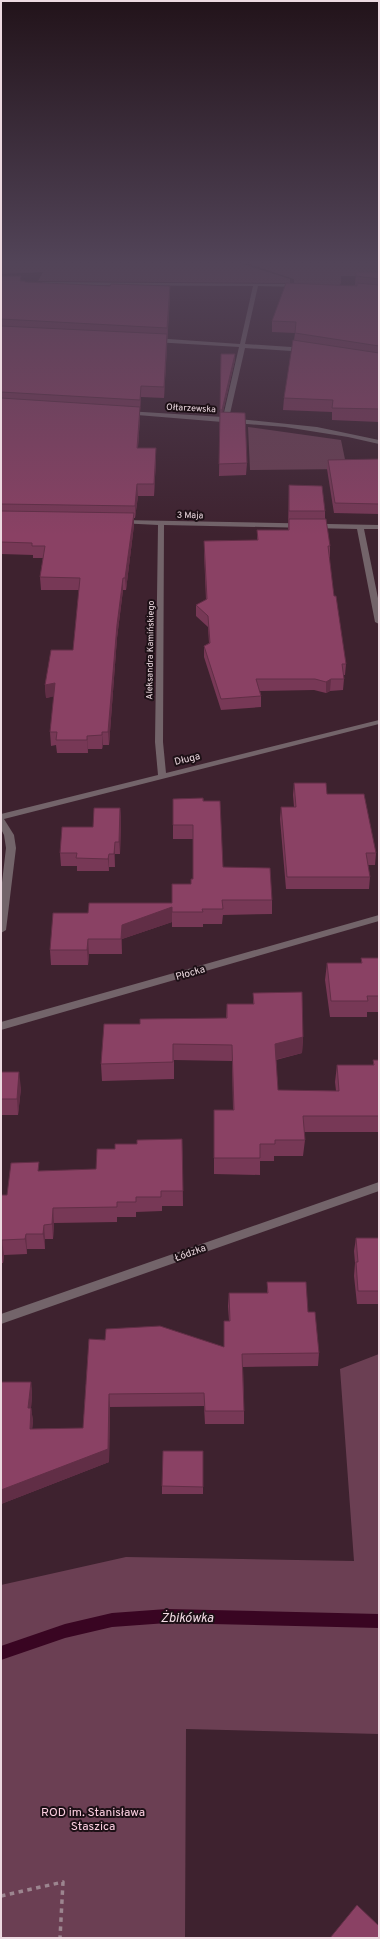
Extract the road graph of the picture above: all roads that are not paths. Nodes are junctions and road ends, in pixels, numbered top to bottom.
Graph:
1 (241, 354) edge
2 (118, 412) edge
3 (226, 419) junction
4 (379, 442) edge
5 (116, 522) edge
6 (161, 523) junction
7 (360, 527) junction
8 (379, 527) edge
9 (379, 622) edge
10 (379, 722) edge
11 (162, 776) junction
12 (1, 817) edge
13 (1, 822) edge
14 (379, 918) edge
15 (1, 930) edge
16 (1, 1026) edge
17 (379, 1186) edge
18 (1, 1319) edge

1 - 3 street
2 - 3 street, Ołtarzewska
3 - 4 street, Ołtarzewska
5 - 6 street, 3 Maja
6 - 7 street, 3 Maja
6 - 11 street, Aleksandra Kamińskiego
7 - 8 street, 3 Maja
7 - 9 street
10 - 11 street, Długa
11 - 12 street, Długa
13 - 15 street
14 - 16 street, Płocka
17 - 18 street, Łódzka

